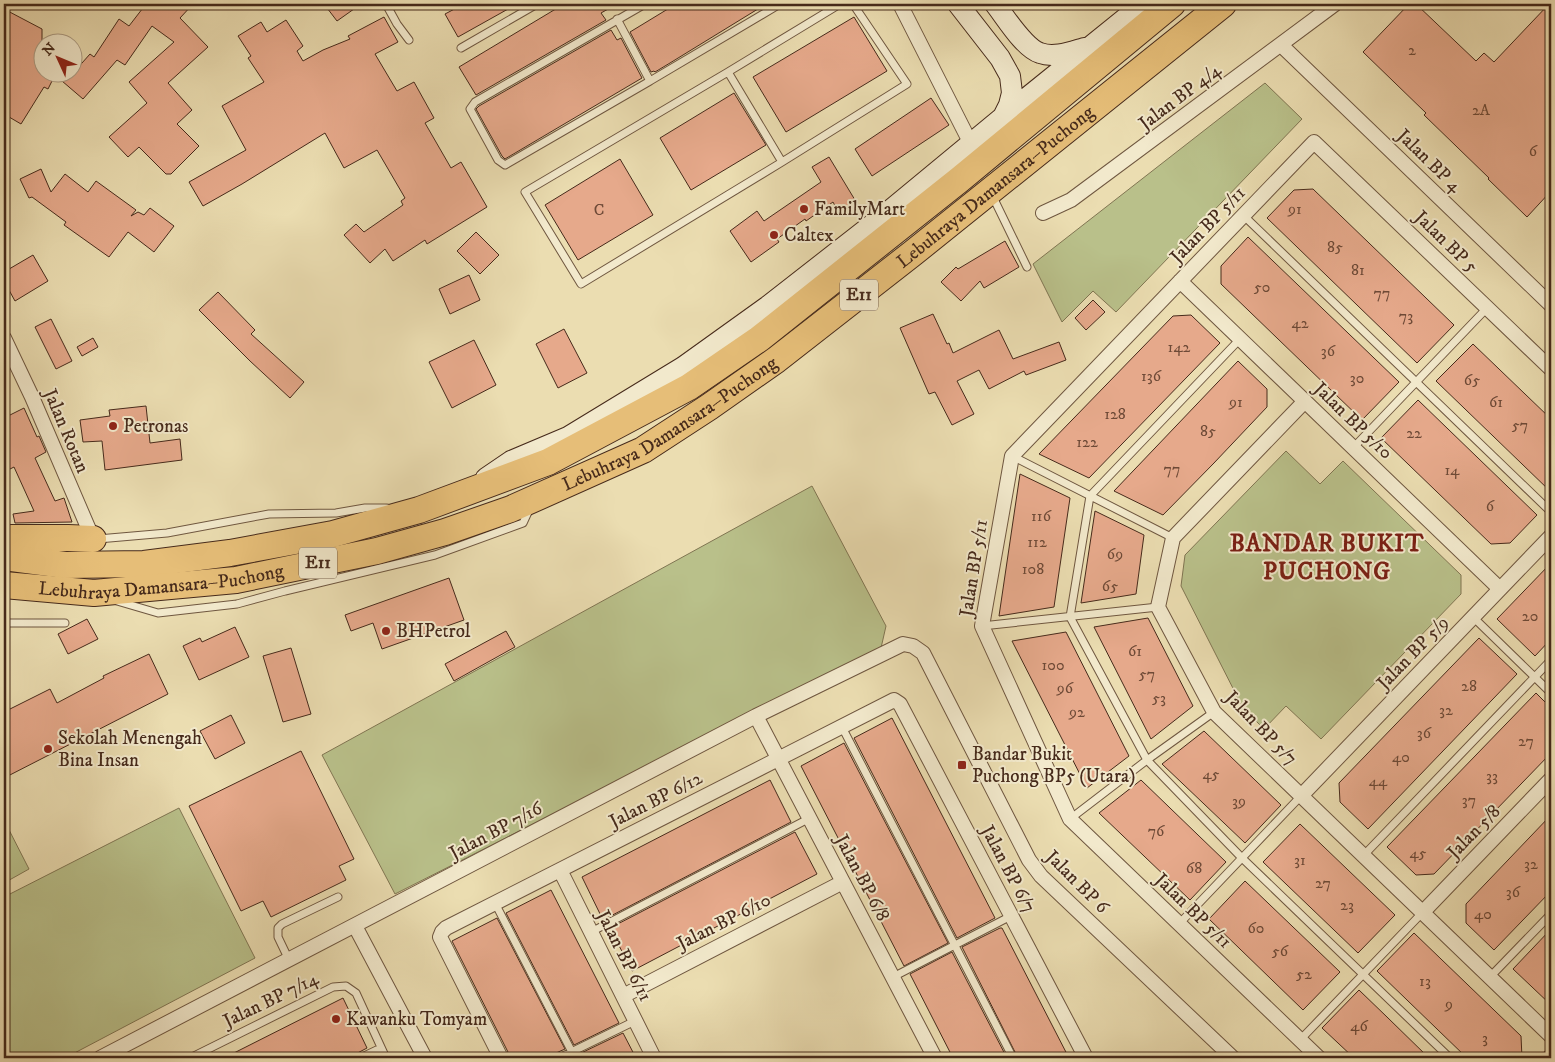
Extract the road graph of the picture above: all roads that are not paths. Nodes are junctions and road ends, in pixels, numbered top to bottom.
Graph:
1 (386, 4) edge
2 (536, 4) edge
3 (645, 4) edge
4 (780, 4) edge
5 (840, 4) edge
6 (853, 4) edge
7 (900, 4) edge
8 (958, 4) edge
9 (995, 4) edge
10 (1143, 4) edge
11 (1172, 4) edge
12 (1224, 4) edge
13 (1335, 4) edge
14 (617, 19) junction
15 (409, 40) dead end
16 (1281, 45) junction
17 (1090, 46) junction
18 (461, 48) dead end
19 (728, 72) junction
20 (650, 81) junction
21 (1003, 117) junction
22 (1314, 142) joint
23 (971, 144) junction
24 (782, 162) junction
25 (991, 191) junction
26 (1043, 213) dead end
27 (1243, 216) junction
28 (1027, 267) dead end
29 (1180, 281) junction
30 (1551, 305) edge
31 (1487, 308) junction
32 (4, 338) edge
33 (1240, 339) junction
34 (1551, 369) edge
35 (1416, 382) junction
36 (1305, 401) junction
37 (1353, 448) junction
38 (1012, 456) junction
39 (464, 493) junction
40 (1090, 496) junction
41 (392, 508) dead end
42 (1551, 512) edge
43 (1551, 536) edge
44 (1173, 538) junction
45 (92, 539) junction
46 (4, 540) edge
47 (4, 557) edge
48 (4, 586) edge
49 (1500, 589) junction
50 (1158, 607) junction
51 (1070, 617) junction
52 (1473, 617) junction
53 (4, 623) edge
54 (65, 623) dead end
55 (982, 626) junction
56 (912, 646) joint
57 (1551, 660) edge
58 (1535, 677) junction
59 (1551, 693) edge
60 (894, 700) joint
61 (1214, 712) junction
62 (756, 716) junction
63 (842, 727) junction
64 (779, 759) junction
65 (1146, 760) junction
66 (1551, 778) edge
67 (1302, 796) junction
68 (810, 818) junction
69 (1070, 819) junction
70 (1364, 856) junction
71 (1242, 858) junction
72 (560, 870) junction
73 (843, 882) junction
74 (338, 897) dead end
75 (496, 904) junction
76 (1423, 912) junction
77 (1551, 914) edge
78 (1011, 916) junction
79 (1179, 924) junction
80 (355, 926) junction
81 (591, 932) junction
82 (955, 945) junction
83 (289, 960) junction
84 (1363, 975) junction
85 (892, 977) junction
86 (1490, 977) junction
87 (623, 996) junction
88 (636, 1021) junction
89 (1551, 1036) edge
90 (1300, 1040) junction
91 (381, 1048) junction
92 (573, 1055) edge
93 (1230, 1057) edge
94 (100, 1058) edge
95 (190, 1058) edge
96 (360, 1058) edge
97 (386, 1058) edge
98 (425, 1058) edge
99 (500, 1058) edge
100 (559, 1058) edge
101 (654, 1058) edge
102 (935, 1058) edge
103 (1013, 1058) edge
104 (1086, 1058) edge
105 (1319, 1058) edge
106 (1450, 1058) edge

1 - 15 lane
2 - 18 lane
3 - 14 lane
4 - 20 lane
5 - 19 lane
6 - 24 lane
7 - 23 street
8 - 21 street
9 - 17 street
10 - 17 street
11 - 39 highway, Lebuhraya Damansara–Puchong / E11
12 - 25 highway, Lebuhraya Damansara–Puchong / E11
13 - 16 street, Jalan BP 4/4
14 - 20 lane
14 - 20 lane
16 - 26 street, Jalan BP 4/4
16 - 30 street, Jalan BP 4
17 - 21 street
19 - 24 lane
19 - 24 lane
21 - 23 street
22 - 27 street, Jalan BP 5/11
22 - 31 street, Jalan BP 5
23 - 39 street
25 - 28 lane
25 - 48 highway, Lebuhraya Damansara–Puchong / E11
27 - 29 street, Jalan BP 5/11
27 - 35 lane
29 - 33 street, Jalan BP 5/10
29 - 38 street, Jalan BP 5/11
31 - 34 street, Jalan BP 5
31 - 35 lane
32 - 45 street, Jalan Rotan
33 - 36 street, Jalan BP 5/10
33 - 40 lane
35 - 37 lane
35 - 42 lane
36 - 37 street, Jalan BP 5/10
36 - 44 street
37 - 49 street, Jalan BP 5/10
38 - 40 lane
38 - 55 street, Jalan BP 5/11
39 - 47 highway, Lebuhraya Damansara–Puchong / E11
40 - 44 lane
40 - 51 lane
41 - 45 lane
43 - 49 street, Jalan BP 5/9
44 - 50 street
45 - 46 highway
49 - 52 street, Jalan BP 5/9
50 - 51 lane
50 - 61 street, Jalan BP 5/7
51 - 55 lane
51 - 65 lane
52 - 58 lane
52 - 67 street, Jalan BP 5/9
53 - 54 lane
55 - 69 street, Jalan BP 5/11
56 - 62 street, Jalan BP 7/16
56 - 93 street, Jalan BP 6
57 - 58 lane
58 - 59 lane
58 - 70 lane
60 - 63 street, Jalan BP 6/12
60 - 78 street, Jalan BP 6/7
61 - 65 lane
61 - 67 street, Jalan BP 5/7
62 - 64 street, Jalan BP 6/8
62 - 80 street, Jalan BP 7/16
63 - 64 street, Jalan BP 6/12
63 - 82 lane
64 - 68 street, Jalan BP 6/8
64 - 72 street, Jalan BP 6/12
65 - 69 lane
65 - 71 lane
66 - 76 street, Jalan 5/8
67 - 70 street, Jalan BP 5/7
67 - 71 lane
68 - 73 street, Jalan BP 6/8
68 - 81 lane
69 - 79 street, Jalan BP 5/11
70 - 76 street, Jalan BP 5/7
71 - 79 lane
71 - 84 lane
72 - 75 street, Jalan BP 6/12
72 - 81 street, Jalan BP 6/11
73 - 85 street, Jalan BP 6/8
73 - 87 street, Jalan BP 6/10
74 - 83 lane
75 - 92 lane
75 - 99 street, Jalan BP 6/12
76 - 84 lane
76 - 86 street, Jalan BP 5/7
77 - 86 lane
78 - 82 lane
78 - 104 street, Jalan BP 6/7
79 - 90 street, Jalan BP 5/11
80 - 83 street, Jalan BP 7/16
80 - 98 street
81 - 87 street, Jalan BP 6/11
82 - 85 lane
82 - 103 lane
83 - 94 street, Jalan BP 7/16
84 - 90 lane
84 - 106 lane
85 - 102 street, Jalan BP 6/8
86 - 89 street, Jalan BP 5/7
87 - 88 street, Jalan BP 6/11
88 - 92 lane
88 - 101 street, Jalan BP 6/11
90 - 105 street, Jalan BP 5/11
91 - 95 lane, Jalan BP 7/14
91 - 96 lane
91 - 97 lane, Jalan BP 7/14
92 - 100 lane

